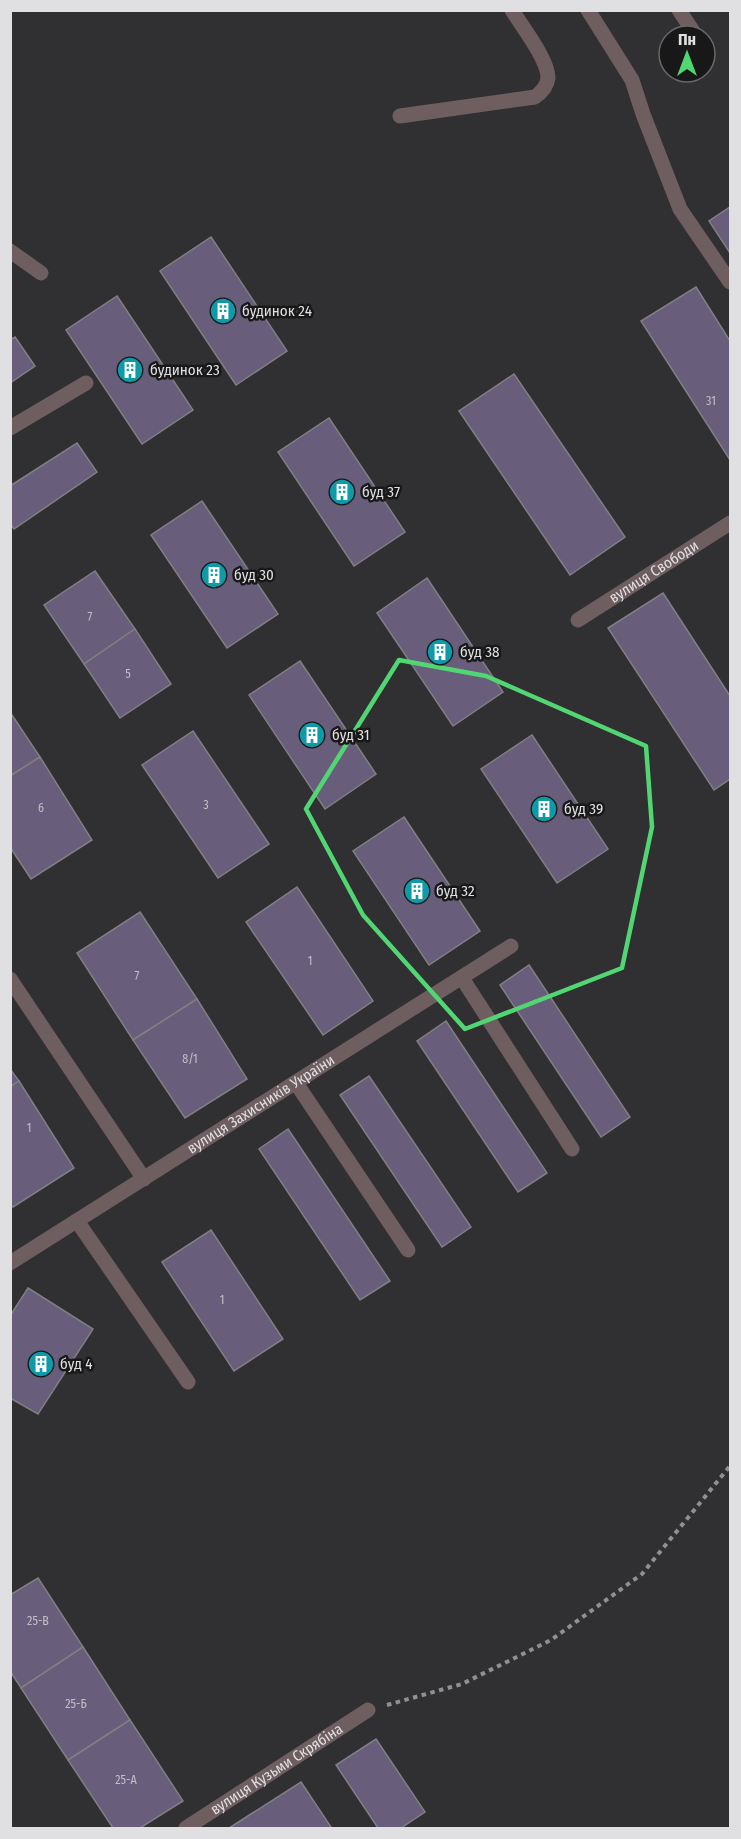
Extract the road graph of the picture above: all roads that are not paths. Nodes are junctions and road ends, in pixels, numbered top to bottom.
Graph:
1 (512, 10) edge
2 (588, 10) edge
3 (679, 10) edge
4 (688, 24) edge
5 (400, 116) dead end
6 (10, 251) edge
7 (41, 273) dead end
8 (730, 282) edge
9 (86, 383) dead end
10 (10, 428) edge
11 (730, 523) edge
12 (578, 620) dead end
13 (511, 946) dead end
14 (462, 978) junction
15 (10, 980) edge
16 (296, 1083) junction
17 (572, 1149) dead end
18 (144, 1179) junction
19 (77, 1221) junction
20 (408, 1250) dead end
21 (10, 1263) edge
22 (188, 1382) dead end
23 (369, 1710) road end
24 (186, 1828) edge

1 - 5 street
2 - 8 street
3 - 4 street
6 - 7 street
9 - 10 street
11 - 12 street, вулиця Свободи
13 - 14 street, вулиця Захисників України
14 - 16 street, вулиця Захисників України
14 - 17 street
15 - 18 street
16 - 18 street, вулиця Захисників України
16 - 20 street
18 - 19 street, вулиця Захисників України
19 - 21 street, вулиця Захисників України
19 - 22 street
23 - 24 street, вулиця Кузьми Скрябіна

